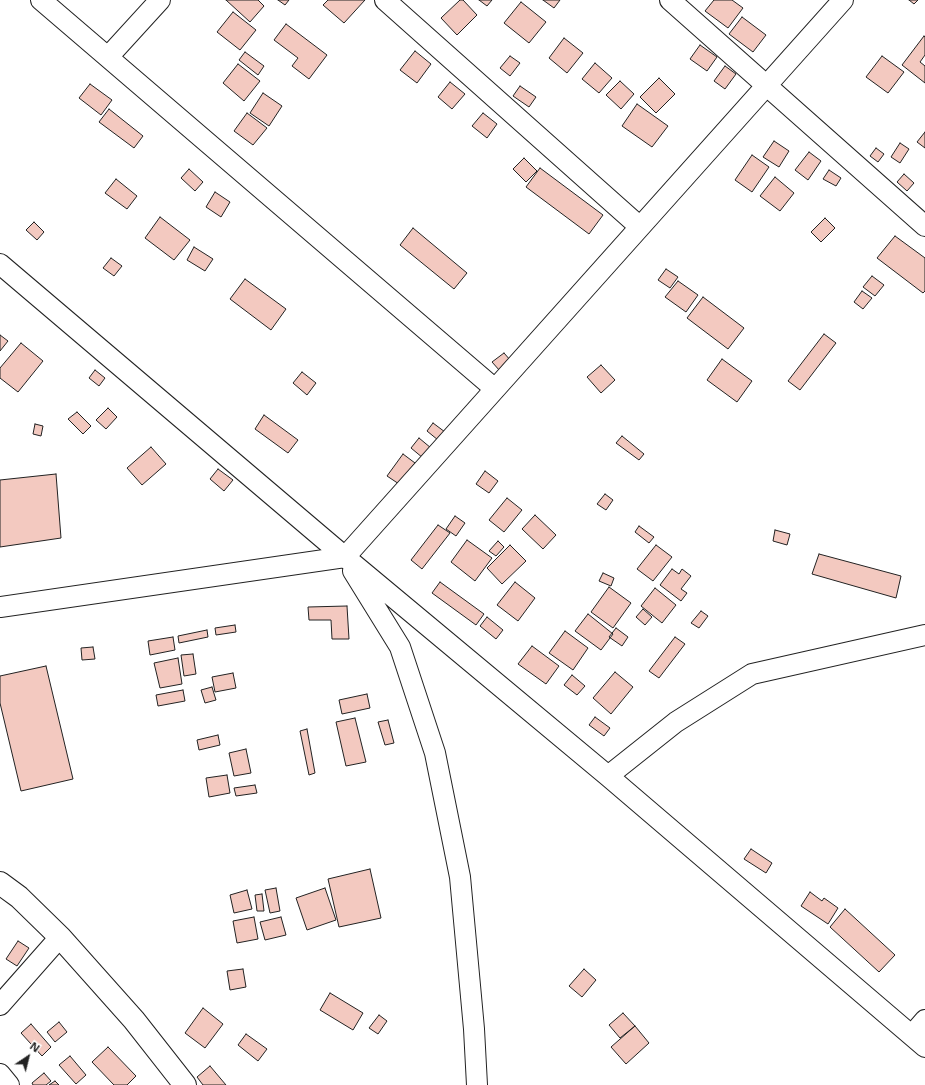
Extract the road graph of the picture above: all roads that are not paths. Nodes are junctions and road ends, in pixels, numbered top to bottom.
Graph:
1 (41, 0) edge
2 (160, 0) edge
3 (385, 0) edge
4 (670, 0) edge
5 (844, 0) edge
6 (108, 58) junction
7 (767, 86) junction
8 (925, 226) edge
9 (640, 227) junction
10 (0, 264) edge
11 (496, 389) junction
12 (345, 557) junction
13 (0, 607) edge
14 (925, 635) edge
15 (608, 776) junction
16 (0, 884) edge
17 (60, 937) junction
18 (0, 1005) edge
19 (925, 1020) edge
20 (918, 1041) edge
21 (0, 1074) edge
22 (9, 1085) edge
23 (186, 1085) edge
24 (477, 1085) edge

1 - 6 street
2 - 6 street
3 - 9 street
4 - 7 street
5 - 7 street
6 - 11 street
7 - 8 street
7 - 9 street
9 - 11 street
10 - 12 street
11 - 12 street
12 - 13 street
12 - 15 street
12 - 24 street
14 - 15 street
15 - 20 street
16 - 17 highway
17 - 18 street
17 - 23 highway
19 - 20 street
21 - 22 street

